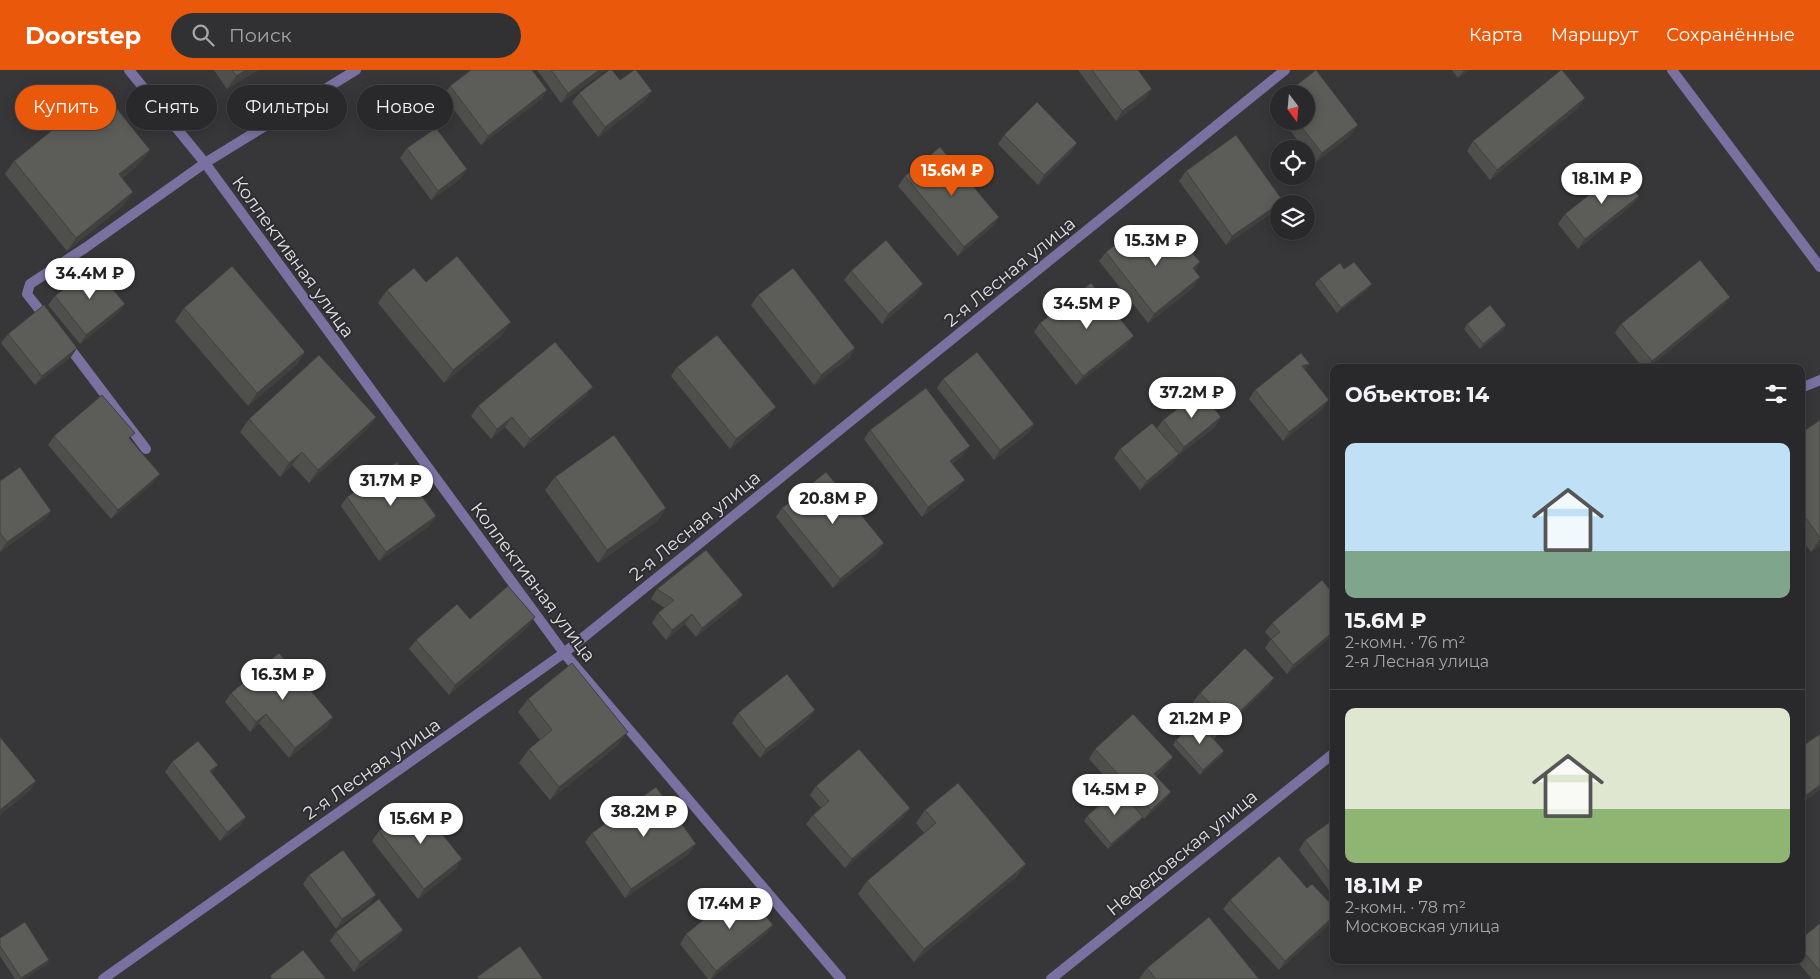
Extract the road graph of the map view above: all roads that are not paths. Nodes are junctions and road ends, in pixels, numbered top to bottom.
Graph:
1 (129, 70) edge
2 (356, 70) edge
3 (1285, 70) edge
4 (1672, 70) edge
5 (205, 163) junction
6 (1820, 267) edge
7 (1820, 380) edge
8 (1805, 386) edge
9 (146, 449) dead end
10 (564, 653) junction
11 (1330, 756) edge
12 (103, 979) edge
13 (841, 979) edge
14 (1051, 979) edge

1 - 5 street, Коллективная улица
2 - 5 street
3 - 10 street, 2-я Лесная улица
4 - 6 street
5 - 9 street
5 - 10 street, Коллективная улица
7 - 8 street
10 - 12 street, 2-я Лесная улица
10 - 13 street, Коллективная улица
11 - 14 street, Нефедовская улица

